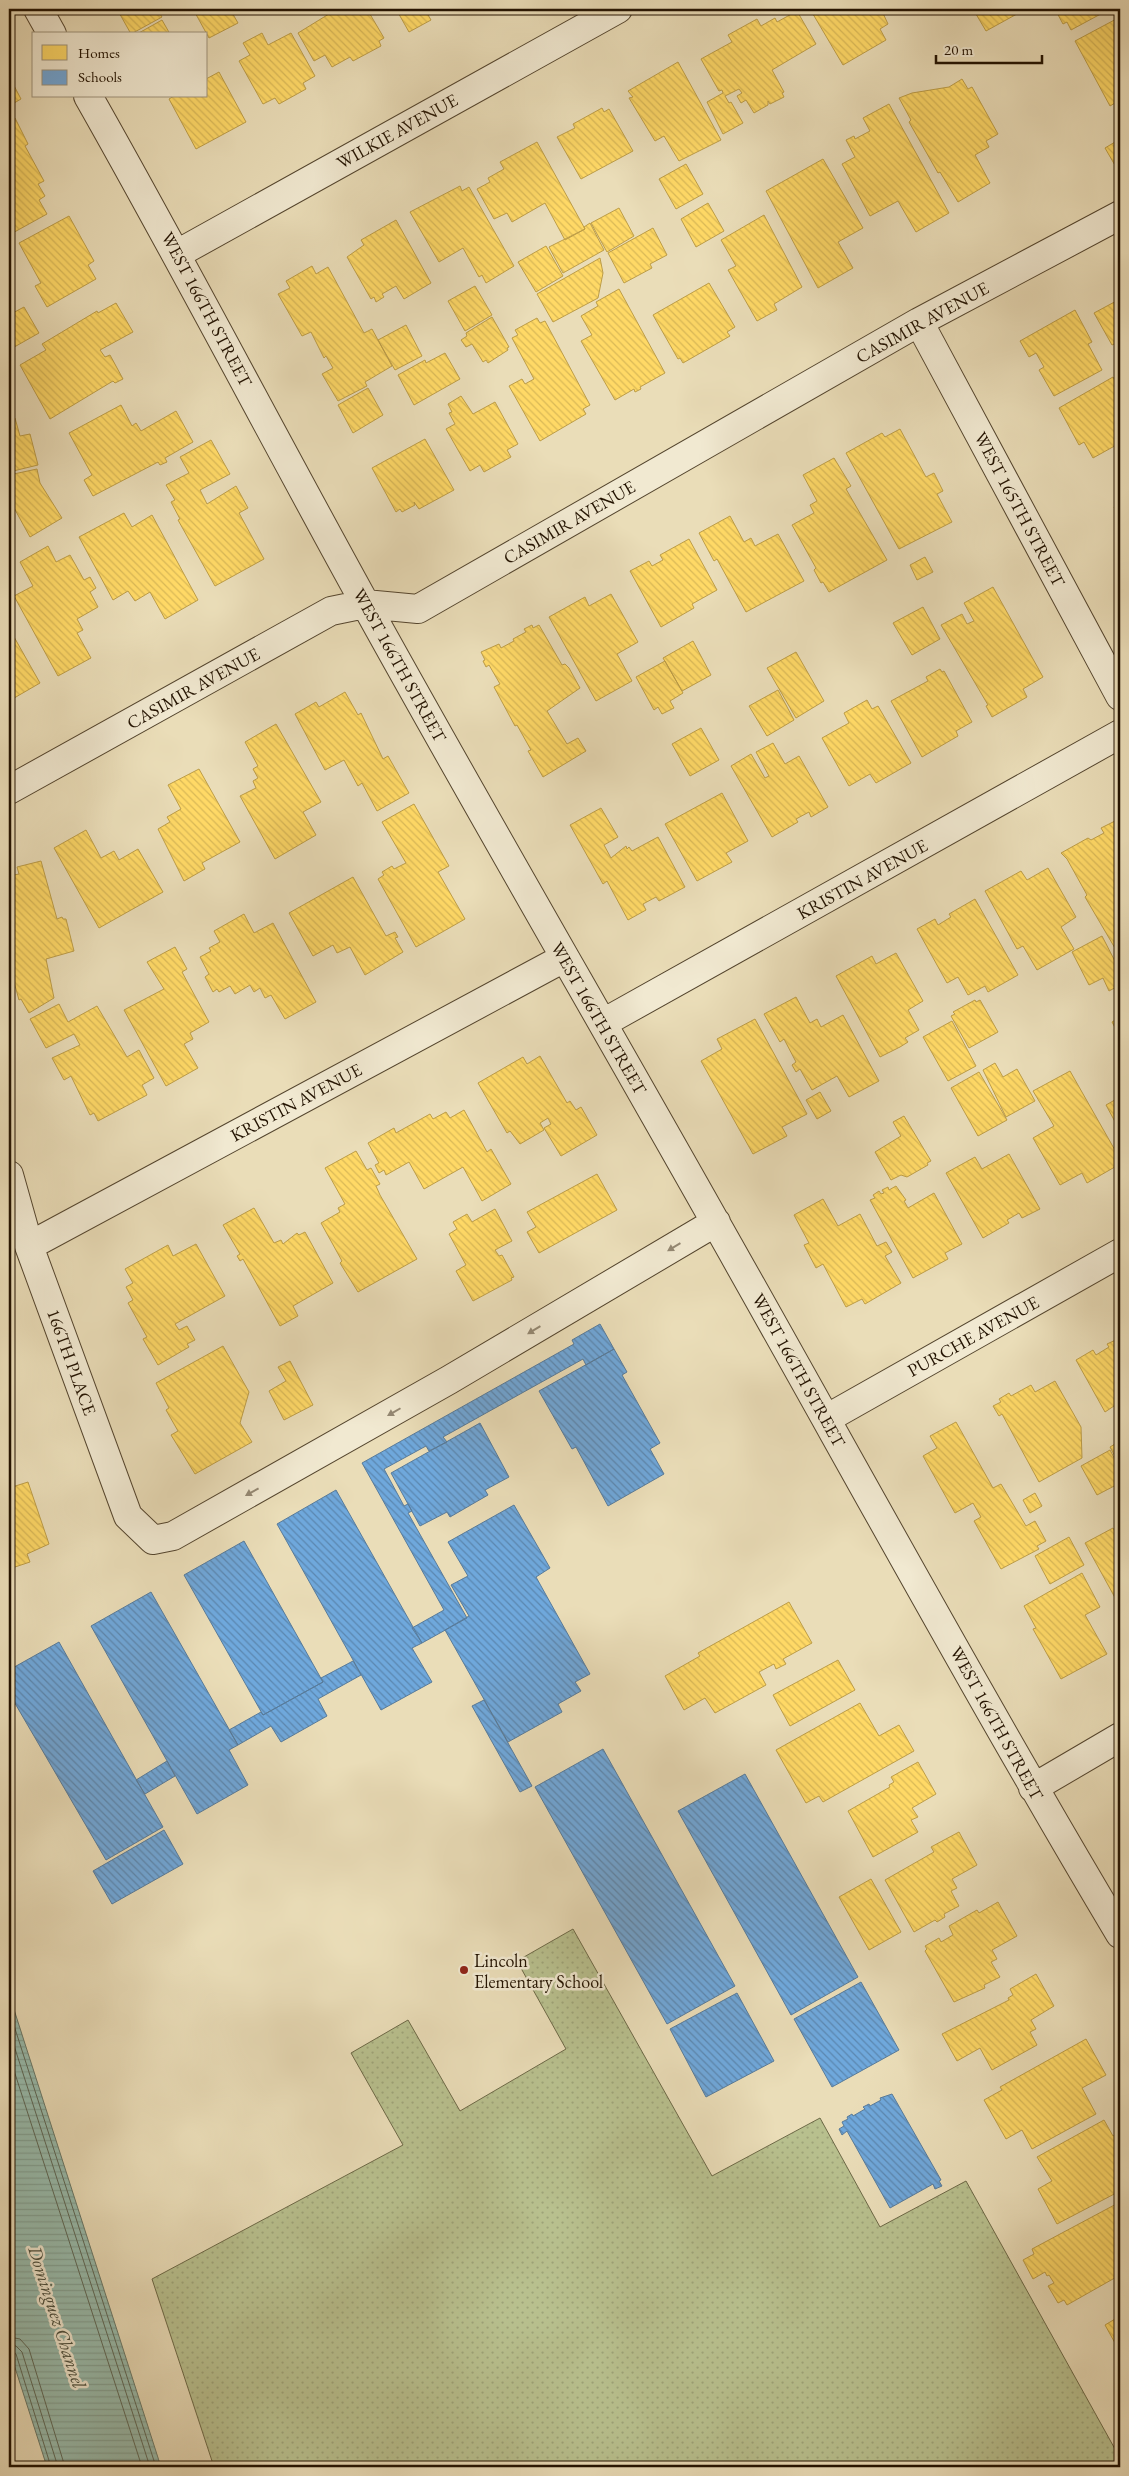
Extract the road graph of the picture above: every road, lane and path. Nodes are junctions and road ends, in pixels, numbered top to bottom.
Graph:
1 (38, 9) edge
2 (618, 9) edge
3 (51, 32) edge
4 (89, 98) edge
5 (1120, 215) edge
6 (177, 254) junction
7 (919, 322) junction
8 (365, 604) junction
9 (1120, 696) edge
10 (1120, 734) edge
11 (9, 790) edge
12 (564, 958) junction
13 (603, 1023) junction
14 (9, 1175) edge
15 (716, 1222) junction
16 (29, 1246) junction
17 (1120, 1252) edge
18 (826, 1419) junction
19 (1120, 1736) edge
20 (1033, 1788) junction
21 (1120, 1934) edge

1 - 3 street
2 - 6 street, WILKIE AVENUE
4 - 6 street, WEST 166TH STREET
5 - 7 street, CASIMIR AVENUE
6 - 8 street, WEST 166TH STREET
7 - 8 street, CASIMIR AVENUE
7 - 9 street, WEST 165TH STREET
8 - 11 street, CASIMIR AVENUE
8 - 12 street, WEST 166TH STREET
10 - 13 street, KRISTIN AVENUE
12 - 13 street, WEST 166TH STREET
12 - 16 street, KRISTIN AVENUE
13 - 15 street, WEST 166TH STREET
14 - 16 street, 166TH PLACE
15 -> 16 street, 166TH PLACE
15 - 18 street, WEST 166TH STREET
17 - 18 street, PURCHE AVENUE
18 - 20 street, WEST 166TH STREET
19 - 20 street
20 - 21 street, WEST 166TH STREET

